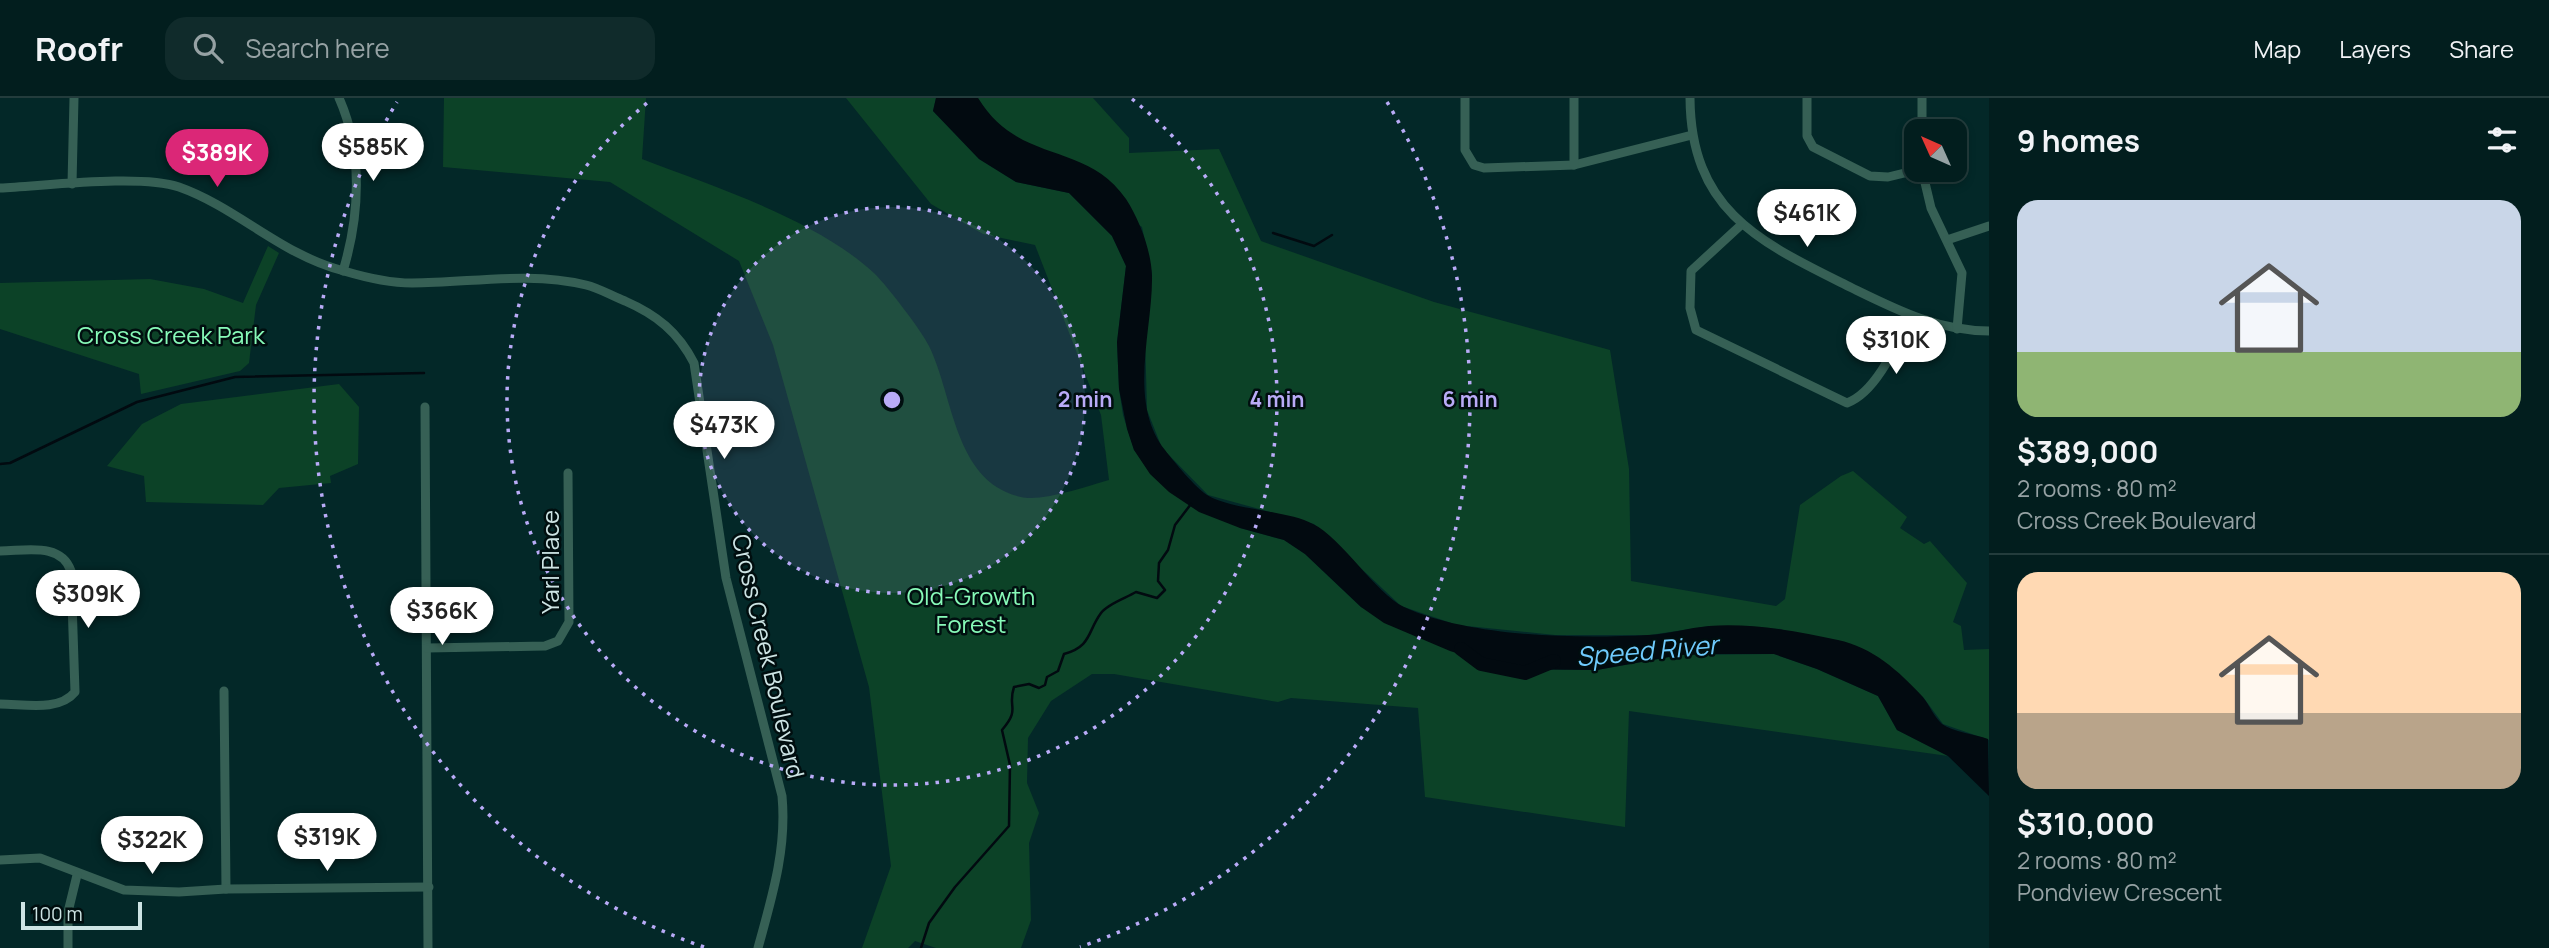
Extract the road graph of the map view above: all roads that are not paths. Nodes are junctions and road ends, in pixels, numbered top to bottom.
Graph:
1 (74, 98) edge
2 (339, 98) edge
3 (1465, 98) edge
4 (1574, 98) edge
5 (1690, 98) edge
6 (1807, 98) edge
7 (1922, 98) edge
8 (1922, 119) edge
9 (1692, 135) junction
10 (1574, 165) junction
11 (1904, 174) edge
12 (1923, 182) edge
13 (72, 184) junction
14 (0, 188) edge
15 (1741, 225) junction
16 (1989, 226) edge
17 (1947, 240) junction
18 (343, 271) junction
19 (1910, 316) junction
20 (1957, 328) junction
21 (1989, 331) edge
22 (425, 407) dead end
23 (568, 474) dead end
24 (0, 551) edge
25 (427, 648) junction
26 (224, 691) dead end
27 (0, 704) edge
28 (0, 860) edge
29 (77, 874) junction
30 (429, 887) junction
31 (226, 888) junction
32 (68, 948) edge
33 (428, 948) edge
34 (758, 948) edge

1 - 13 street
2 - 18 street
3 - 10 street
4 - 10 street
5 - 9 street
6 - 11 street
7 - 8 street
9 - 10 street
9 - 15 street
12 - 17 street
13 - 14 street, Cross Creek Boulevard
13 - 18 street, Cross Creek Boulevard
15 - 19 street
15 - 19 street
16 - 17 street
17 - 20 street
18 - 34 street, Cross Creek Boulevard
19 - 20 street
20 - 21 street
22 - 25 street
23 - 25 street, Yarl Place
24 - 27 street
25 - 30 street
26 - 31 street
28 - 29 street
29 - 31 street
29 - 32 street
30 - 31 street
30 - 33 street

